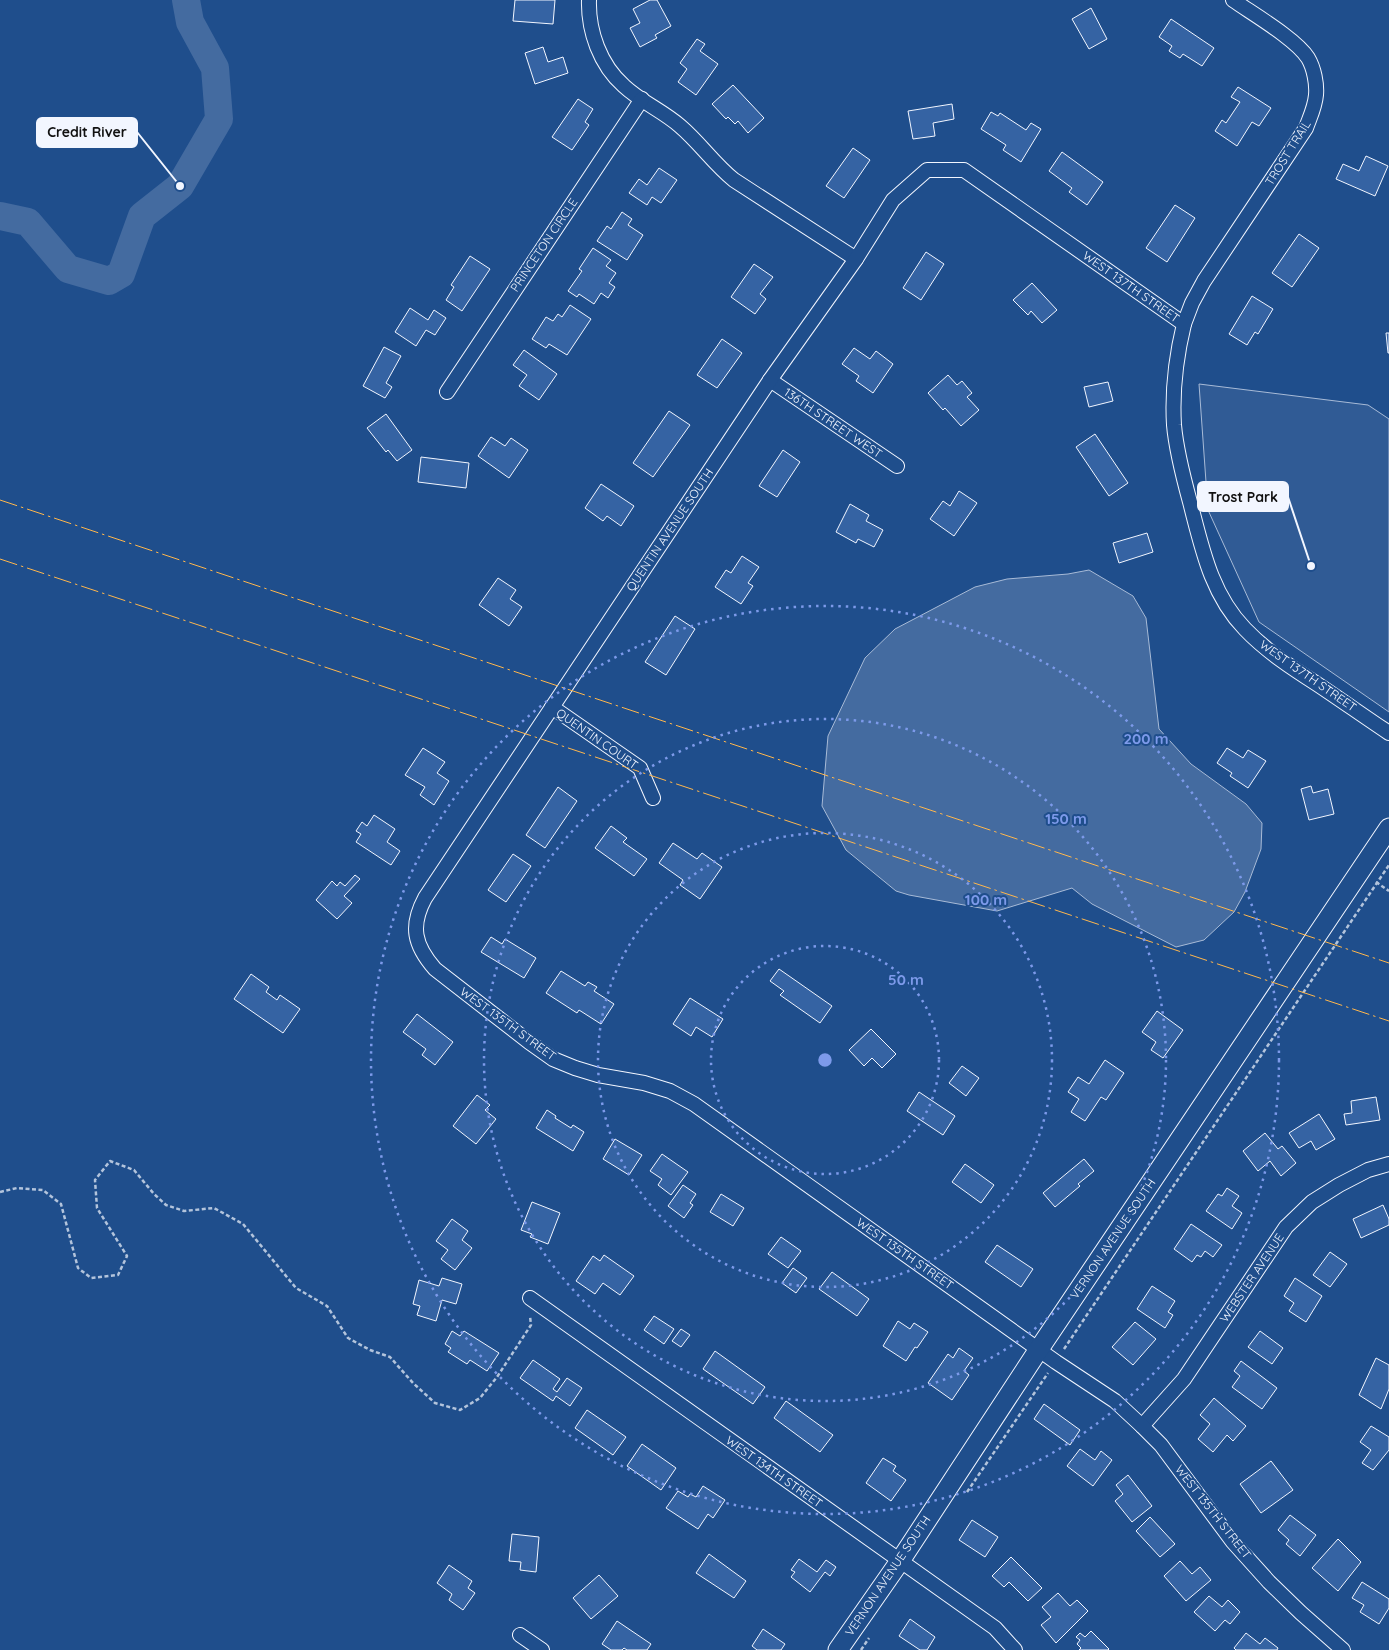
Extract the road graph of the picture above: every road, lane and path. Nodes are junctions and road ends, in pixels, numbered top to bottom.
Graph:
1 (589, 0) edge
2 (1233, 0) edge
3 (642, 99) junction
4 (964, 170) joint
5 (856, 260) junction
6 (1184, 324) junction
7 (770, 380) junction
8 (447, 392) dead end
9 (897, 466) dead end
10 (552, 707) junction
11 (1389, 732) edge
12 (653, 798) dead end
13 (1389, 828) edge
14 (1389, 865) edge
15 (416, 935) joint
16 (1389, 1164) edge
17 (0, 1192) edge
18 (530, 1298) joint
19 (1038, 1349) junction
20 (1056, 1362) junction
21 (1142, 1426) junction
22 (963, 1499) dead end
23 (900, 1561) junction
24 (520, 1634) dead end
25 (871, 1634) dead end
26 (542, 1650) edge
27 (838, 1650) edge
28 (861, 1650) edge
29 (1014, 1650) edge
30 (1344, 1650) edge

1 - 3 street
2 - 6 street, TROST TRAIL
3 - 5 street
3 - 8 street, PRINCETON CIRCLE
4 - 5 street, QUENTIN AVENUE SOUTH
4 - 6 street, WEST 137TH STREET
5 - 7 street, QUENTIN AVENUE SOUTH
6 - 11 street, WEST 137TH STREET
7 - 9 street, 136TH STREET WEST
7 - 10 street, QUENTIN AVENUE SOUTH
10 - 12 street, QUENTIN COURT
10 - 15 street, QUENTIN AVENUE SOUTH
13 - 19 street, VERNON AVENUE SOUTH
14 - 20 path
15 - 19 street, WEST 135TH STREET
16 - 21 street, WEBSTER AVENUE
17 - 18 path
18 - 23 street, WEST 134TH STREET
19 - 20 street, WEST 135TH STREET
19 - 23 street, VERNON AVENUE SOUTH
20 - 21 street, WEST 135TH STREET
20 - 22 path
21 - 30 street, WEST 135TH STREET
23 - 27 street, VERNON AVENUE SOUTH
23 - 29 street, WEST 134TH STREET
24 - 26 street
25 - 28 path

